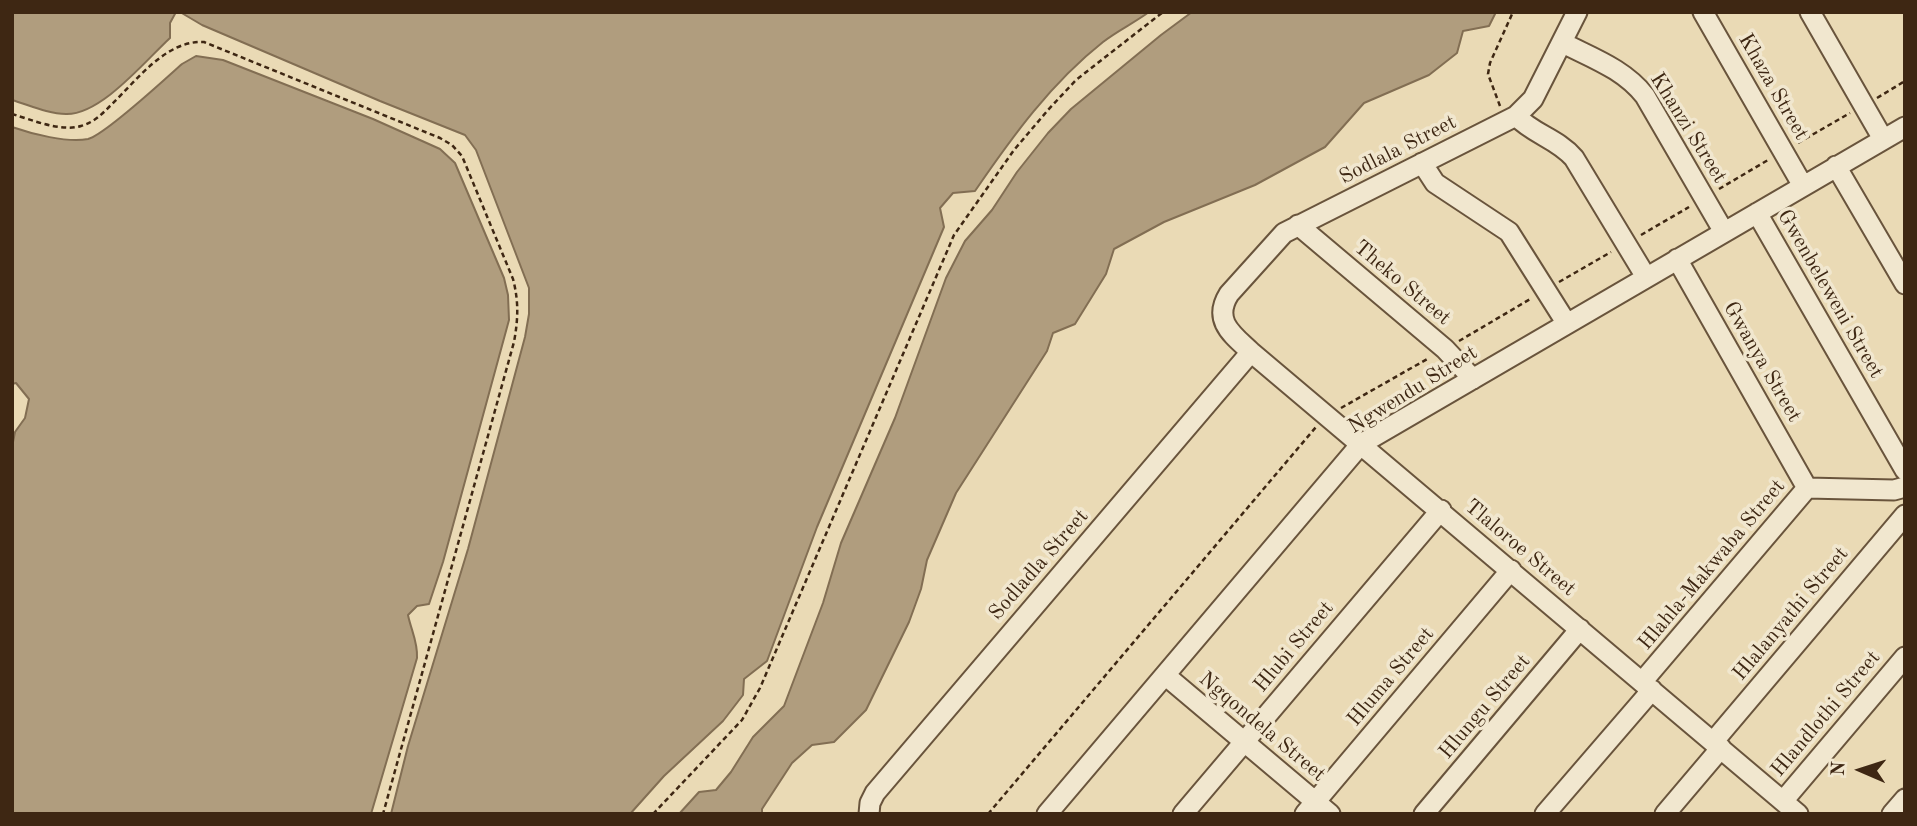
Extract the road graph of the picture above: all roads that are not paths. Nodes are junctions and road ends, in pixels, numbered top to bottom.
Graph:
1 (1577, 12) edge
2 (1703, 12) edge
3 (1810, 12) edge
4 (1563, 43) junction
5 (1516, 116) junction
6 (1905, 127) edge
7 (1883, 139) junction
8 (1422, 163) junction
9 (1836, 166) junction
10 (1803, 186) junction
11 (1757, 213) junction
12 (1298, 225) junction
13 (1724, 232) junction
14 (1677, 259) junction
15 (1646, 277) junction
16 (1905, 284) edge
17 (1222, 312) joint
18 (1567, 324) junction
19 (1251, 352) junction
20 (1473, 379) junction
21 (1361, 444) junction
22 (1905, 470) edge
23 (1905, 487) edge
24 (1807, 488) junction
25 (1441, 510) junction
26 (1905, 515) edge
27 (1511, 570) junction
28 (1580, 629) junction
29 (1905, 657) edge
30 (1165, 675) junction
31 (1647, 686) junction
32 (1244, 741) junction
33 (1717, 745) junction
34 (1905, 799) edge
35 (1789, 809) edge
36 (1317, 810) edge
37 (869, 812) edge
38 (1047, 814) edge
39 (1183, 814) edge
40 (1424, 814) edge
41 (1545, 814) edge
42 (1665, 814) edge
43 (1892, 814) edge

1 - 4 street, Sodlala Street
2 - 10 street, Khaza Street
3 - 7 street
4 - 5 street, Sodlala Street
4 - 13 street, Khanzi Street
5 - 8 street, Sodlala Street
5 - 15 street
6 - 7 street, Ngwendu Street
7 - 9 street, Ngwendu Street
8 - 12 street, Sodlala Street
8 - 18 street
9 - 10 street, Ngwendu Street
9 - 16 street
10 - 11 street, Ngwendu Street
11 - 13 street, Ngwendu Street
11 - 22 street, Gwenbeleweni Street
12 - 17 street, Sodlala Street
12 - 20 street, Theko Street
13 - 14 street, Ngwendu Street
14 - 15 street, Ngwendu Street
14 - 24 street, Gwanya Street
15 - 18 street, Ngwendu Street
17 - 19 street, Tlaloroe Street
18 - 20 street, Ngwendu Street
19 - 21 street, Tlaloroe Street
19 - 37 street, Sodladla Street
20 - 21 street, Ngwendu Street
21 - 25 street, Tlaloroe Street
21 - 30 street, Ngwendu Street
23 - 24 street, Hlahla-Makwaba Street
24 - 31 street, Hlahla-Makwaba Street
25 - 27 street, Tlaloroe Street
25 - 32 street, Hlubi Street
26 - 33 street, Hlalanyathi Street
27 - 28 street, Tlaloroe Street
27 - 36 street, Hluma Street
28 - 31 street, Tlaloroe Street
28 - 40 street, Hlungu Street
29 - 35 street, Hlandlothi Street
30 - 32 street, Ngqondela Street
30 - 38 street, Ngwendu Street
31 - 33 street, Tlaloroe Street
31 - 41 street, Hlahla-Makwaba Street
32 - 36 street, Ngqondela Street
32 - 39 street, Hlubi Street
33 - 35 street, Tlaloroe Street
33 - 42 street, Hlalanyathi Street
34 - 43 street

